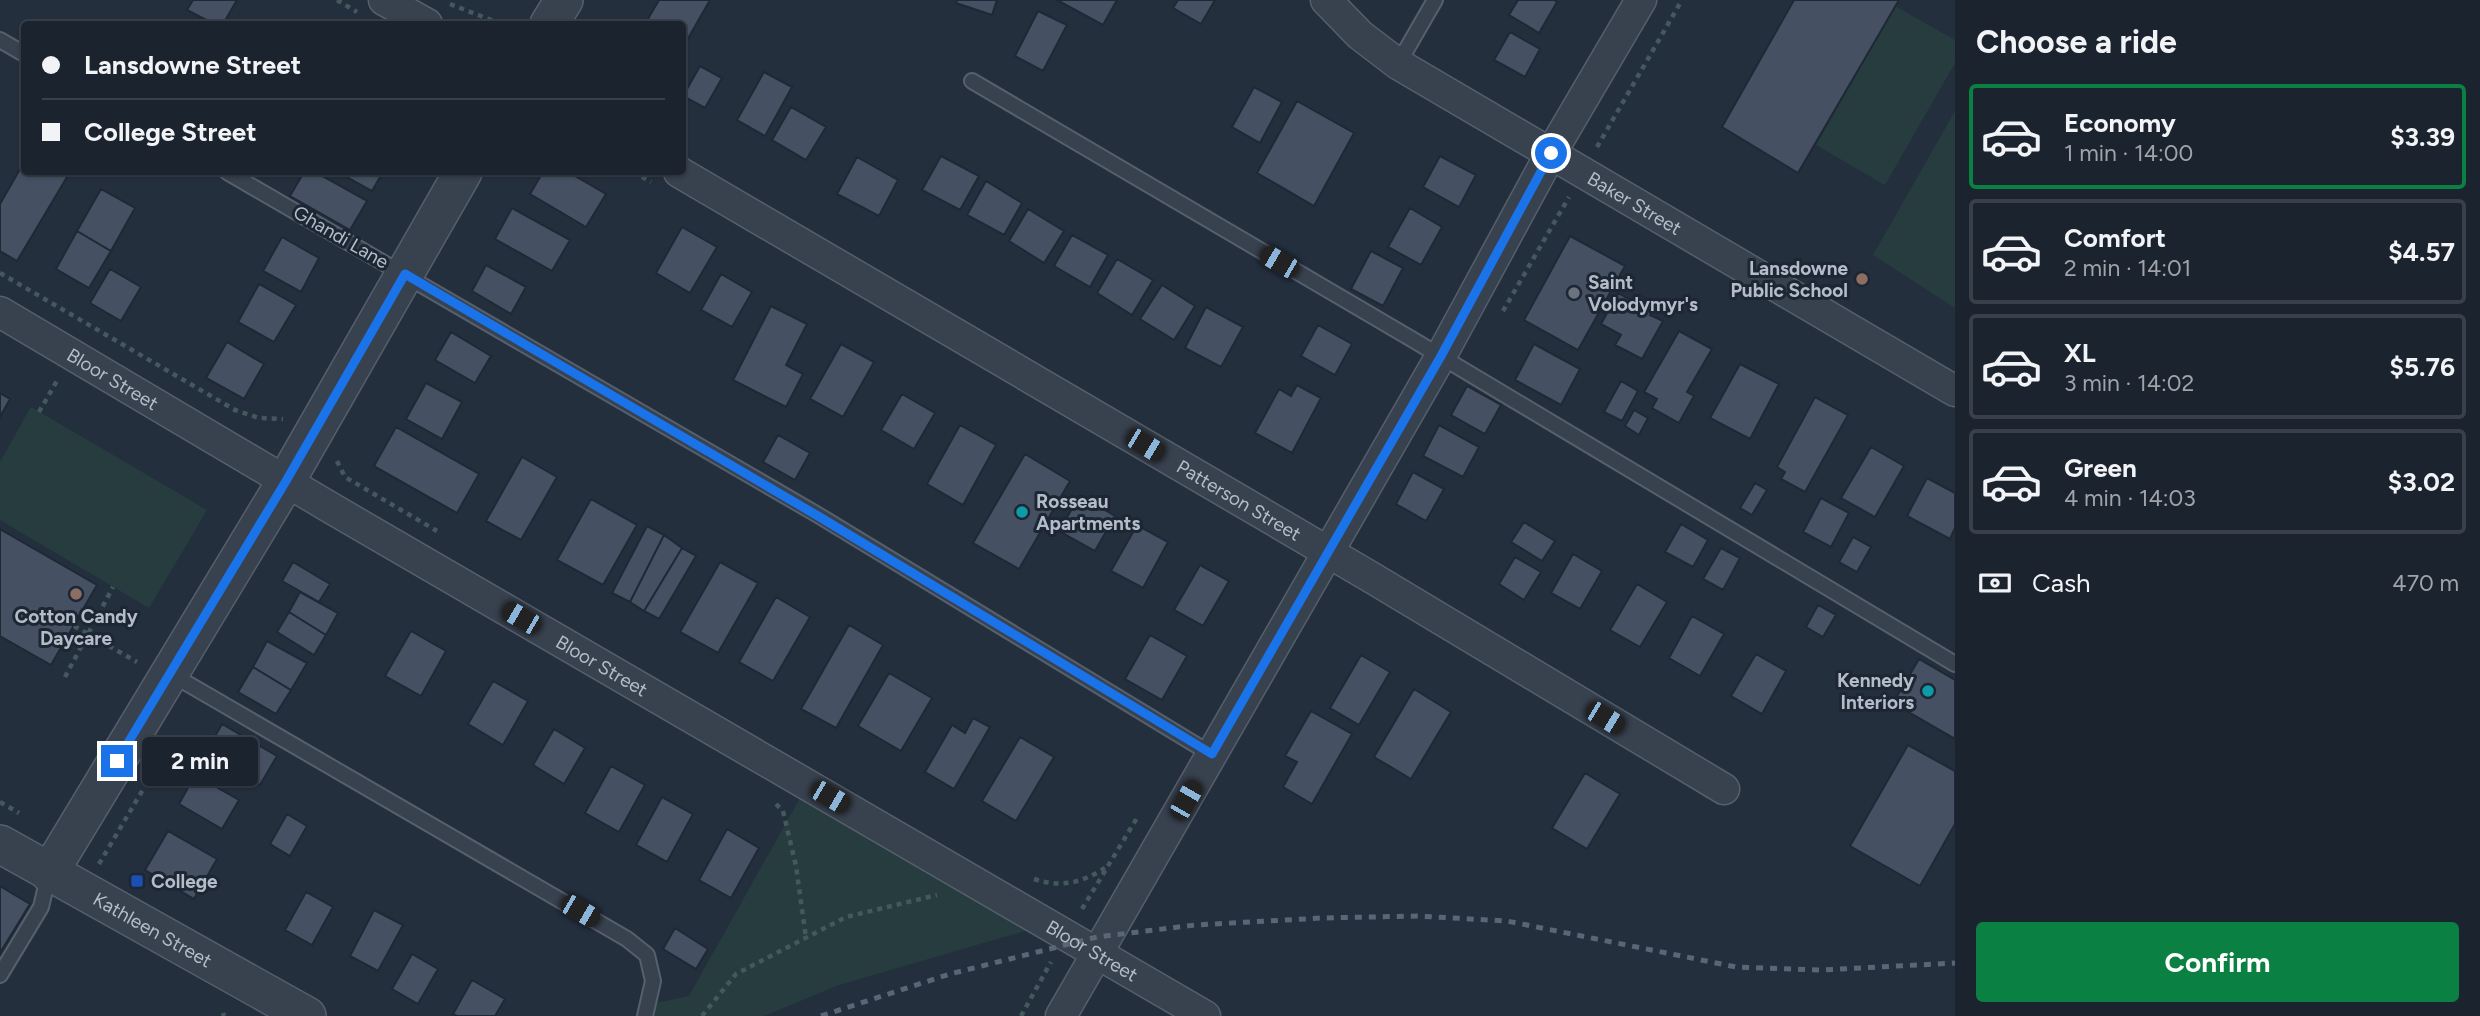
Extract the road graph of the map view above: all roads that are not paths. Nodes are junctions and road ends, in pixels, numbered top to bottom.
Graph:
1 (384, 0) edge
2 (564, 0) edge
3 (1326, 0) edge
4 (1435, 0) edge
5 (1641, 0) edge
6 (422, 21) edge
7 (551, 21) edge
8 (0, 40) edge
9 (21, 52) edge
10 (1398, 64) junction
11 (972, 81) dead end
12 (1551, 153) junction
13 (232, 175) edge
14 (462, 175) edge
15 (685, 175) edge
16 (405, 274) junction
17 (0, 312) edge
18 (1441, 356) junction
19 (1955, 391) edge
20 (286, 481) junction
21 (1327, 552) junction
22 (1955, 664) edge
23 (155, 668) junction
24 (1212, 754) junction
25 (1724, 789) dead end
26 (0, 844) edge
27 (49, 873) junction
28 (1099, 953) junction
29 (0, 975) edge
30 (290, 1012) edge
31 (645, 1016) edge
32 (1061, 1016) edge
33 (1206, 1016) edge

1 - 6 street
2 - 7 street
3 - 10 street, Baker Street
4 - 10 lane
5 - 12 street
8 - 9 lane
10 - 12 street, Baker Street
11 - 18 lane
12 - 18 street
12 - 19 street, Baker Street
13 - 16 lane, Ghandi Lane
14 - 16 street
15 - 21 street, Patterson Street
16 - 20 street
16 - 24 lane, Ghandi Lane
17 - 20 street, Bloor Street
18 - 21 street
18 - 22 lane
20 - 23 street
20 - 28 street, Bloor Street
21 - 24 street
21 - 25 street, Patterson Street
23 - 27 street
23 - 31 lane
24 - 28 street
26 - 27 street, Kathleen Street
27 - 29 lane
27 - 30 street, Kathleen Street
28 - 32 street
28 - 33 street, Bloor Street

